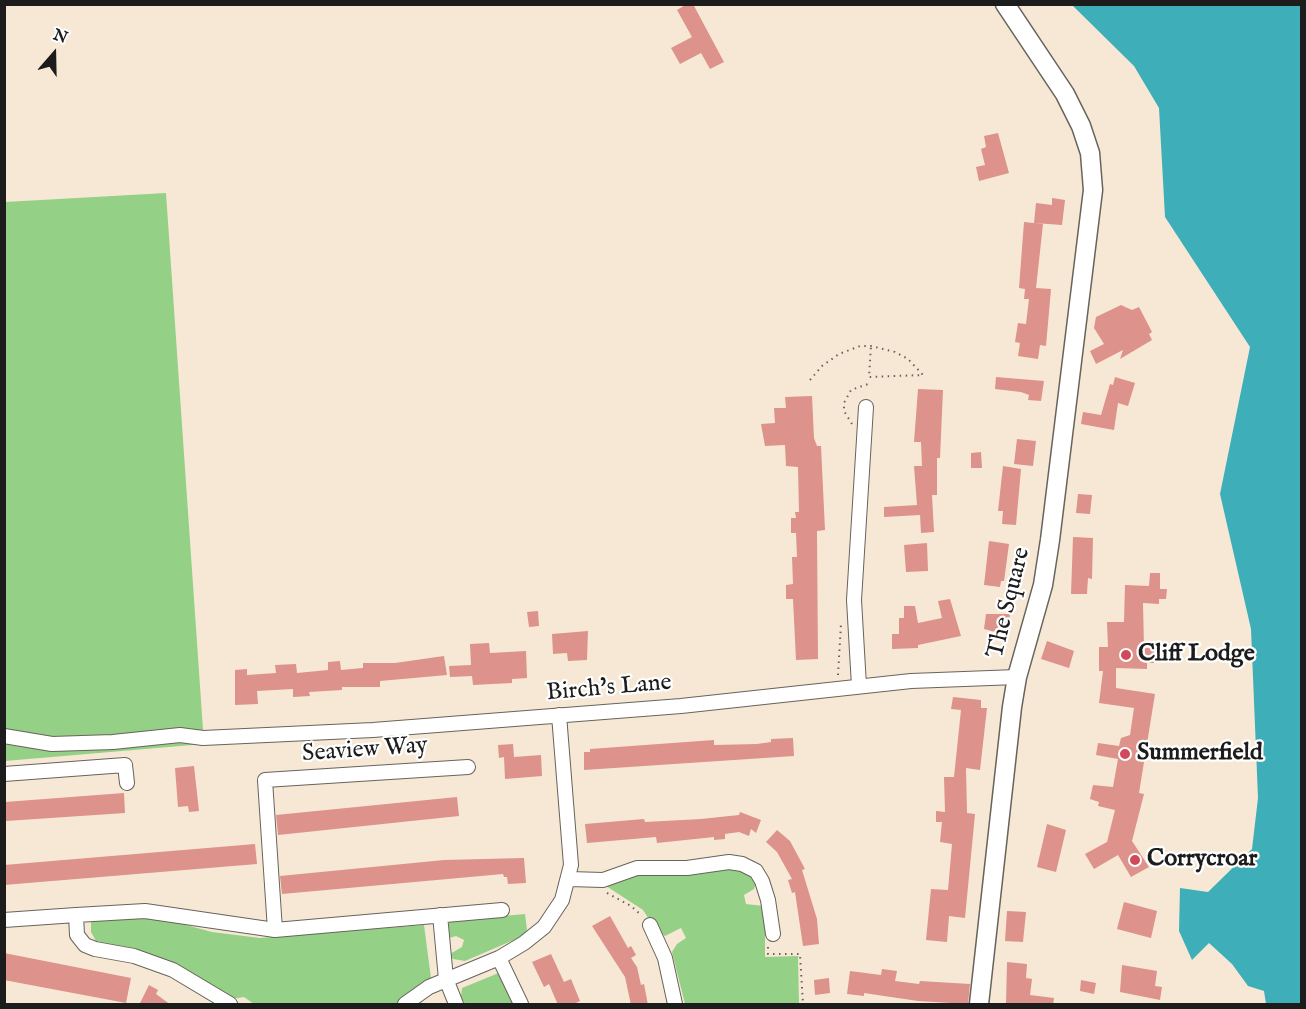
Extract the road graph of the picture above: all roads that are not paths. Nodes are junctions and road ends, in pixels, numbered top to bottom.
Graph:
1 (1005, 4) edge
2 (866, 407) dead end
3 (1017, 677) junction
4 (859, 686) junction
5 (559, 715) junction
6 (4, 736) edge
7 (468, 767) dead end
8 (4, 774) edge
9 (127, 783) dead end
10 (569, 879) junction
11 (502, 910) dead end
12 (76, 915) junction
13 (440, 915) junction
14 (4, 920) edge
15 (650, 925) road end
16 (275, 930) junction
17 (773, 934) road end
18 (499, 958) junction
19 (446, 979) junction
20 (230, 1005) edge
21 (405, 1005) edge
22 (456, 1005) edge
23 (521, 1005) edge
24 (675, 1005) edge
25 (979, 1005) edge

1 - 3 main road, The Square
2 - 4 street
3 - 4 street, Birch's Lane
3 - 25 main road, The Square
4 - 5 street, Birch's Lane
5 - 6 street, Birch's Lane
5 - 10 street
7 - 16 street, Seaview Way
8 - 9 street
10 - 17 street
10 - 18 street
11 - 13 street
12 - 14 street
12 - 16 street
12 - 20 street
13 - 16 street
13 - 19 street
15 - 24 street
18 - 19 street
18 - 23 street
19 - 21 street
19 - 22 street

